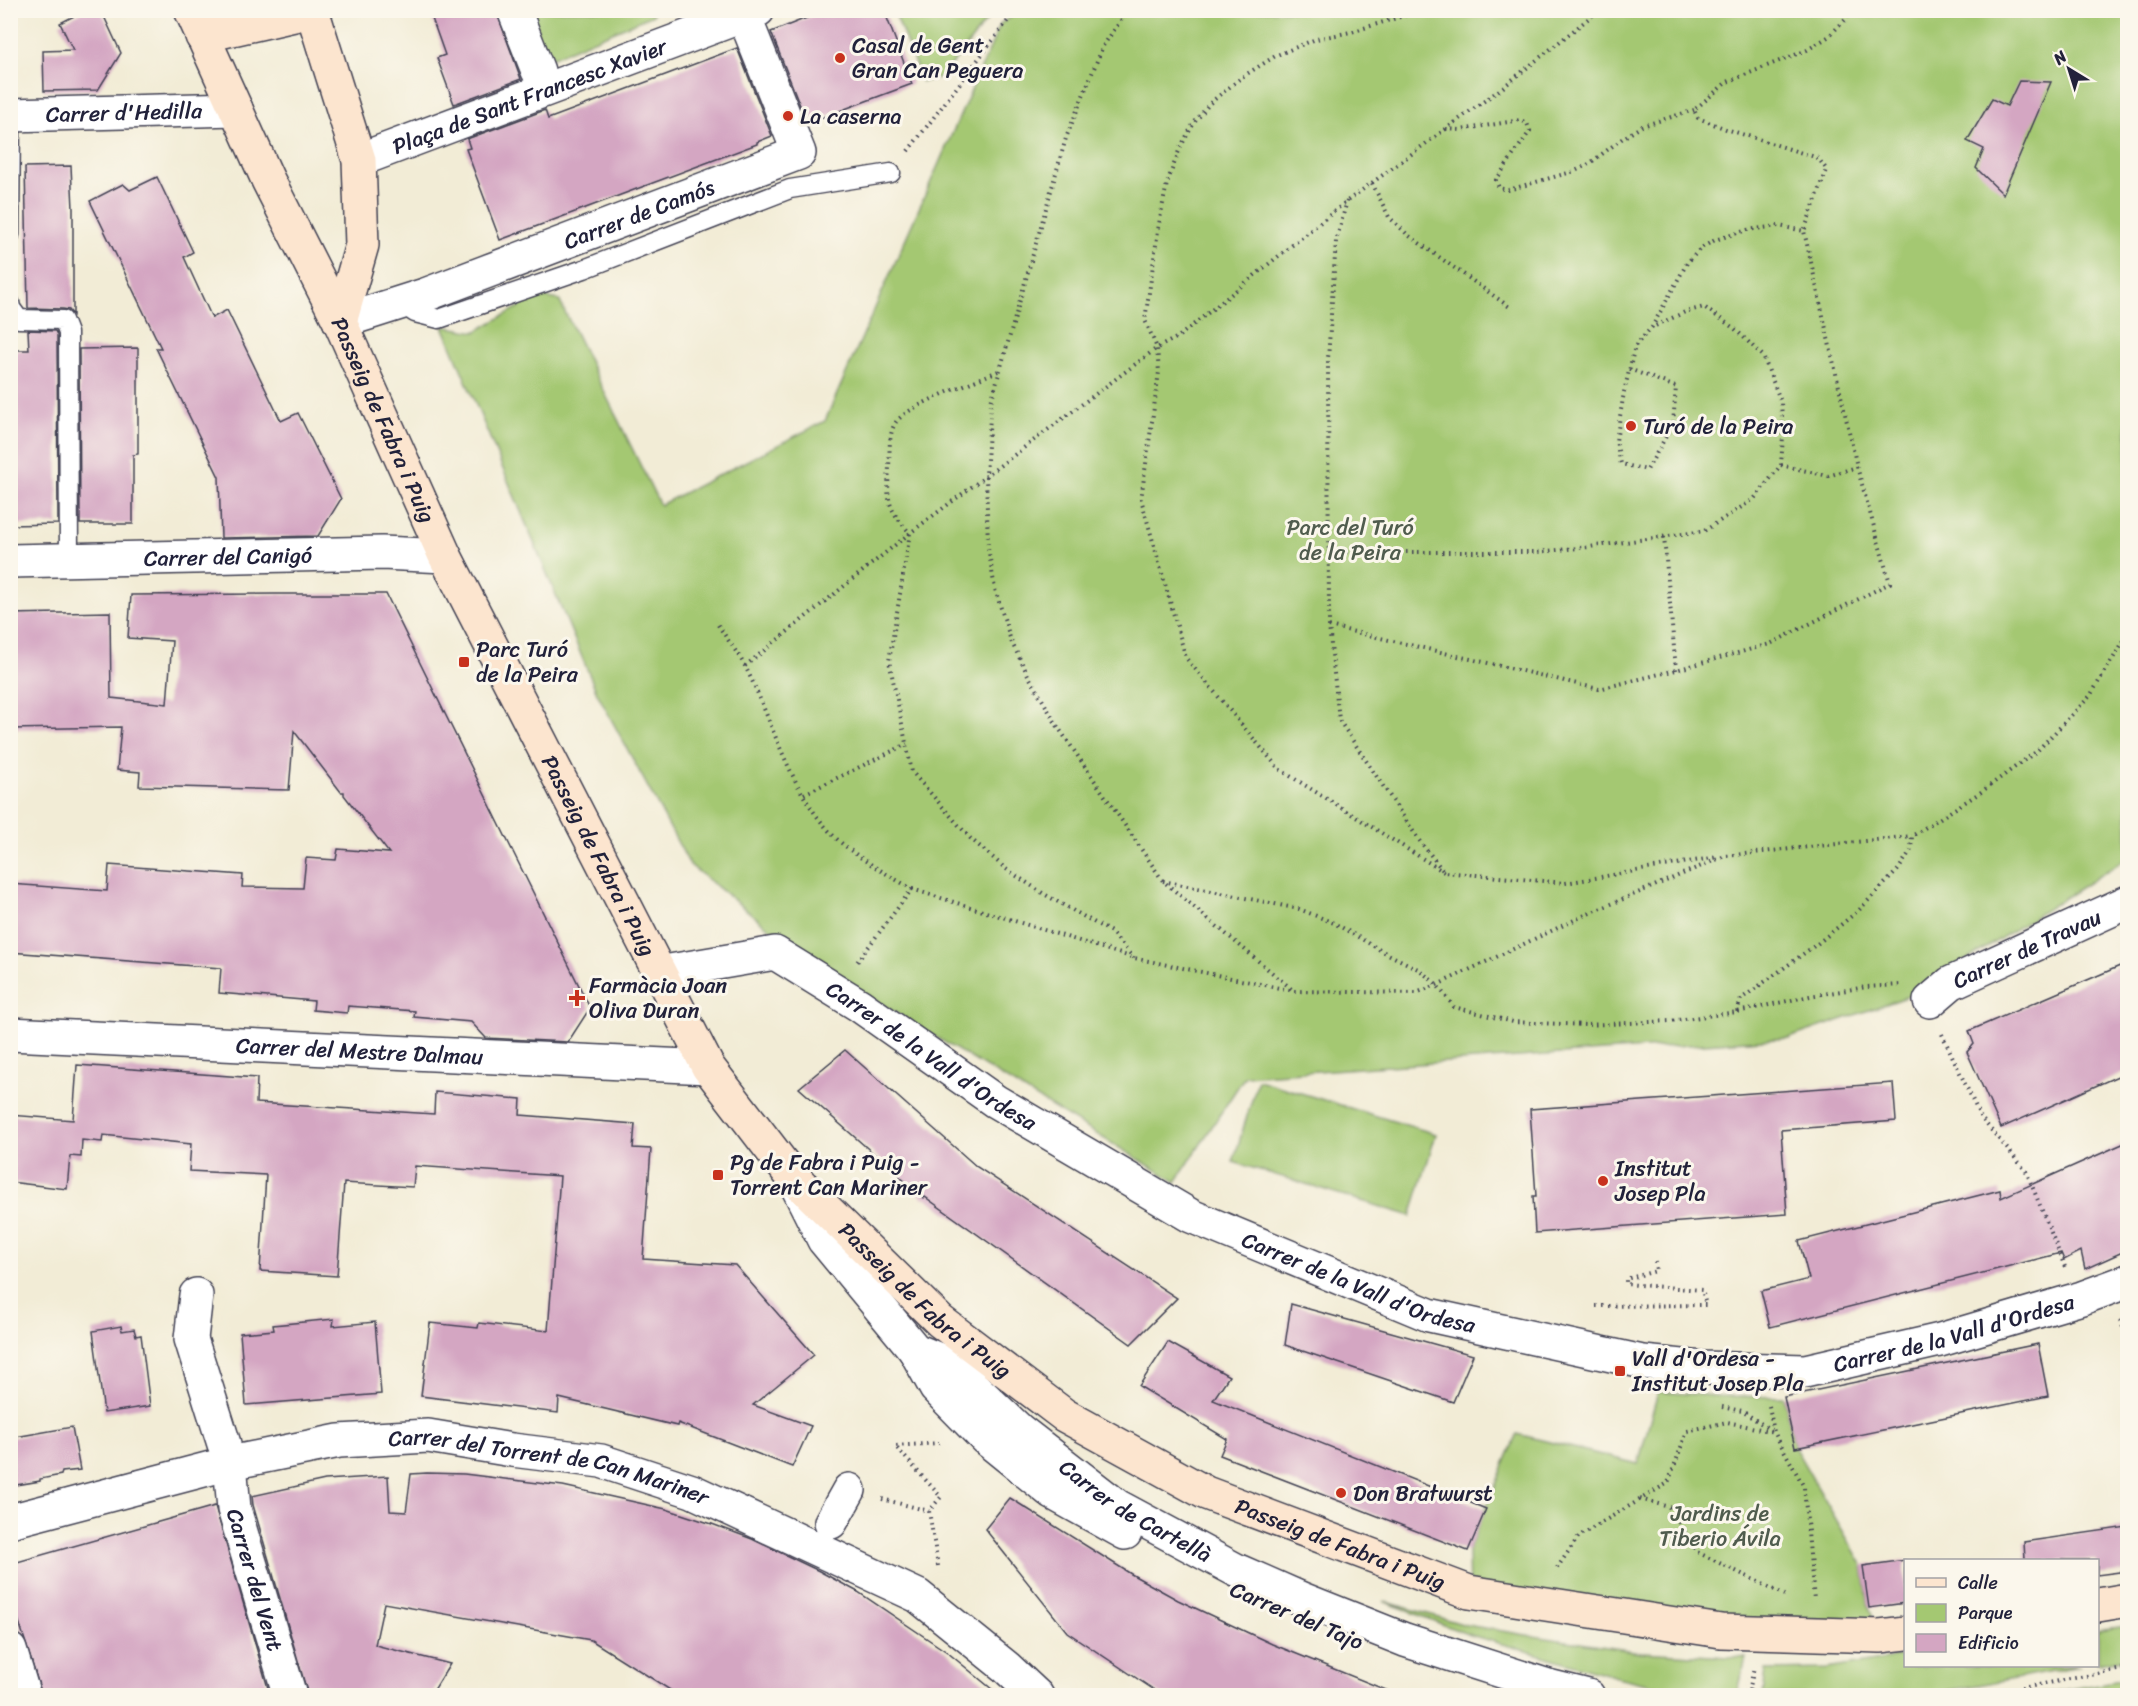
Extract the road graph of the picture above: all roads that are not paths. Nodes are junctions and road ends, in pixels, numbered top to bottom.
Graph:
1 (514, 10) edge
2 (312, 11) edge
3 (751, 13) edge
4 (694, 22) edge
5 (197, 23) edge
6 (538, 71) dead end
7 (236, 109) junction
8 (11, 116) edge
9 (359, 160) junction
10 (891, 173) road end
11 (10, 235) edge
12 (10, 302) edge
13 (400, 303) junction
14 (340, 322) junction
15 (445, 556) junction
16 (69, 560) junction
17 (10, 561) edge
18 (2127, 902) edge
19 (658, 973) junction
20 (1919, 993) road end
21 (10, 1034) edge
22 (708, 1067) junction
23 (791, 1175) junction
24 (2127, 1281) edge
25 (196, 1295) dead end
26 (915, 1350) junction
27 (227, 1453) junction
28 (849, 1490) road end
29 (10, 1521) edge
30 (831, 1522) dead end
31 (2127, 1600) edge
32 (2099, 1605) edge
33 (1904, 1633) edge
34 (10, 1650) edge
35 (1023, 1691) edge
36 (24, 1695) edge
37 (290, 1695) edge
38 (1503, 1695) edge
39 (1588, 1695) edge

1 - 6 street, Plaça de Sant Francesc Xavier
2 - 5 street
2 - 9 street
3 - 4 street, Plaça de Sant Francesc Xavier
3 - 13 street, Carrer de Camós
4 - 9 street, Plaça de Sant Francesc Xavier
5 - 7 street, Passeig de Fabra i Puig
7 - 8 street, Carrer d'Hedilla
7 - 14 street, Passeig de Fabra i Puig
8 - 11 lane
9 - 14 street
10 - 13 lane
12 - 16 lane
13 - 14 street, Carrer de Camós
14 - 15 street, Passeig de Fabra i Puig
15 - 16 street, Carrer del Canigó
15 - 19 street, Passeig de Fabra i Puig
16 - 17 street, Carrer del Canigó
18 - 20 street, Carrer de Travau
19 - 22 street, Passeig de Fabra i Puig
19 - 24 street, Carrer de la Vall d'Ordesa
21 - 22 street, Carrer del Mestre Dalmau
22 - 23 street, Passeig de Fabra i Puig
23 - 26 street, Carrer de Cartellà
23 - 33 street, Passeig de Fabra i Puig
25 - 27 street, Carrer del Vent
26 - 38 street, Carrer del Tajo
26 - 39 street, Carrer de Cartellà
27 - 29 street, Carrer del Torrent de Can Mariner
27 - 35 street, Carrer del Torrent de Can Mariner
27 - 37 street, Carrer del Vent
28 - 30 street
31 - 32 street
34 - 36 street

